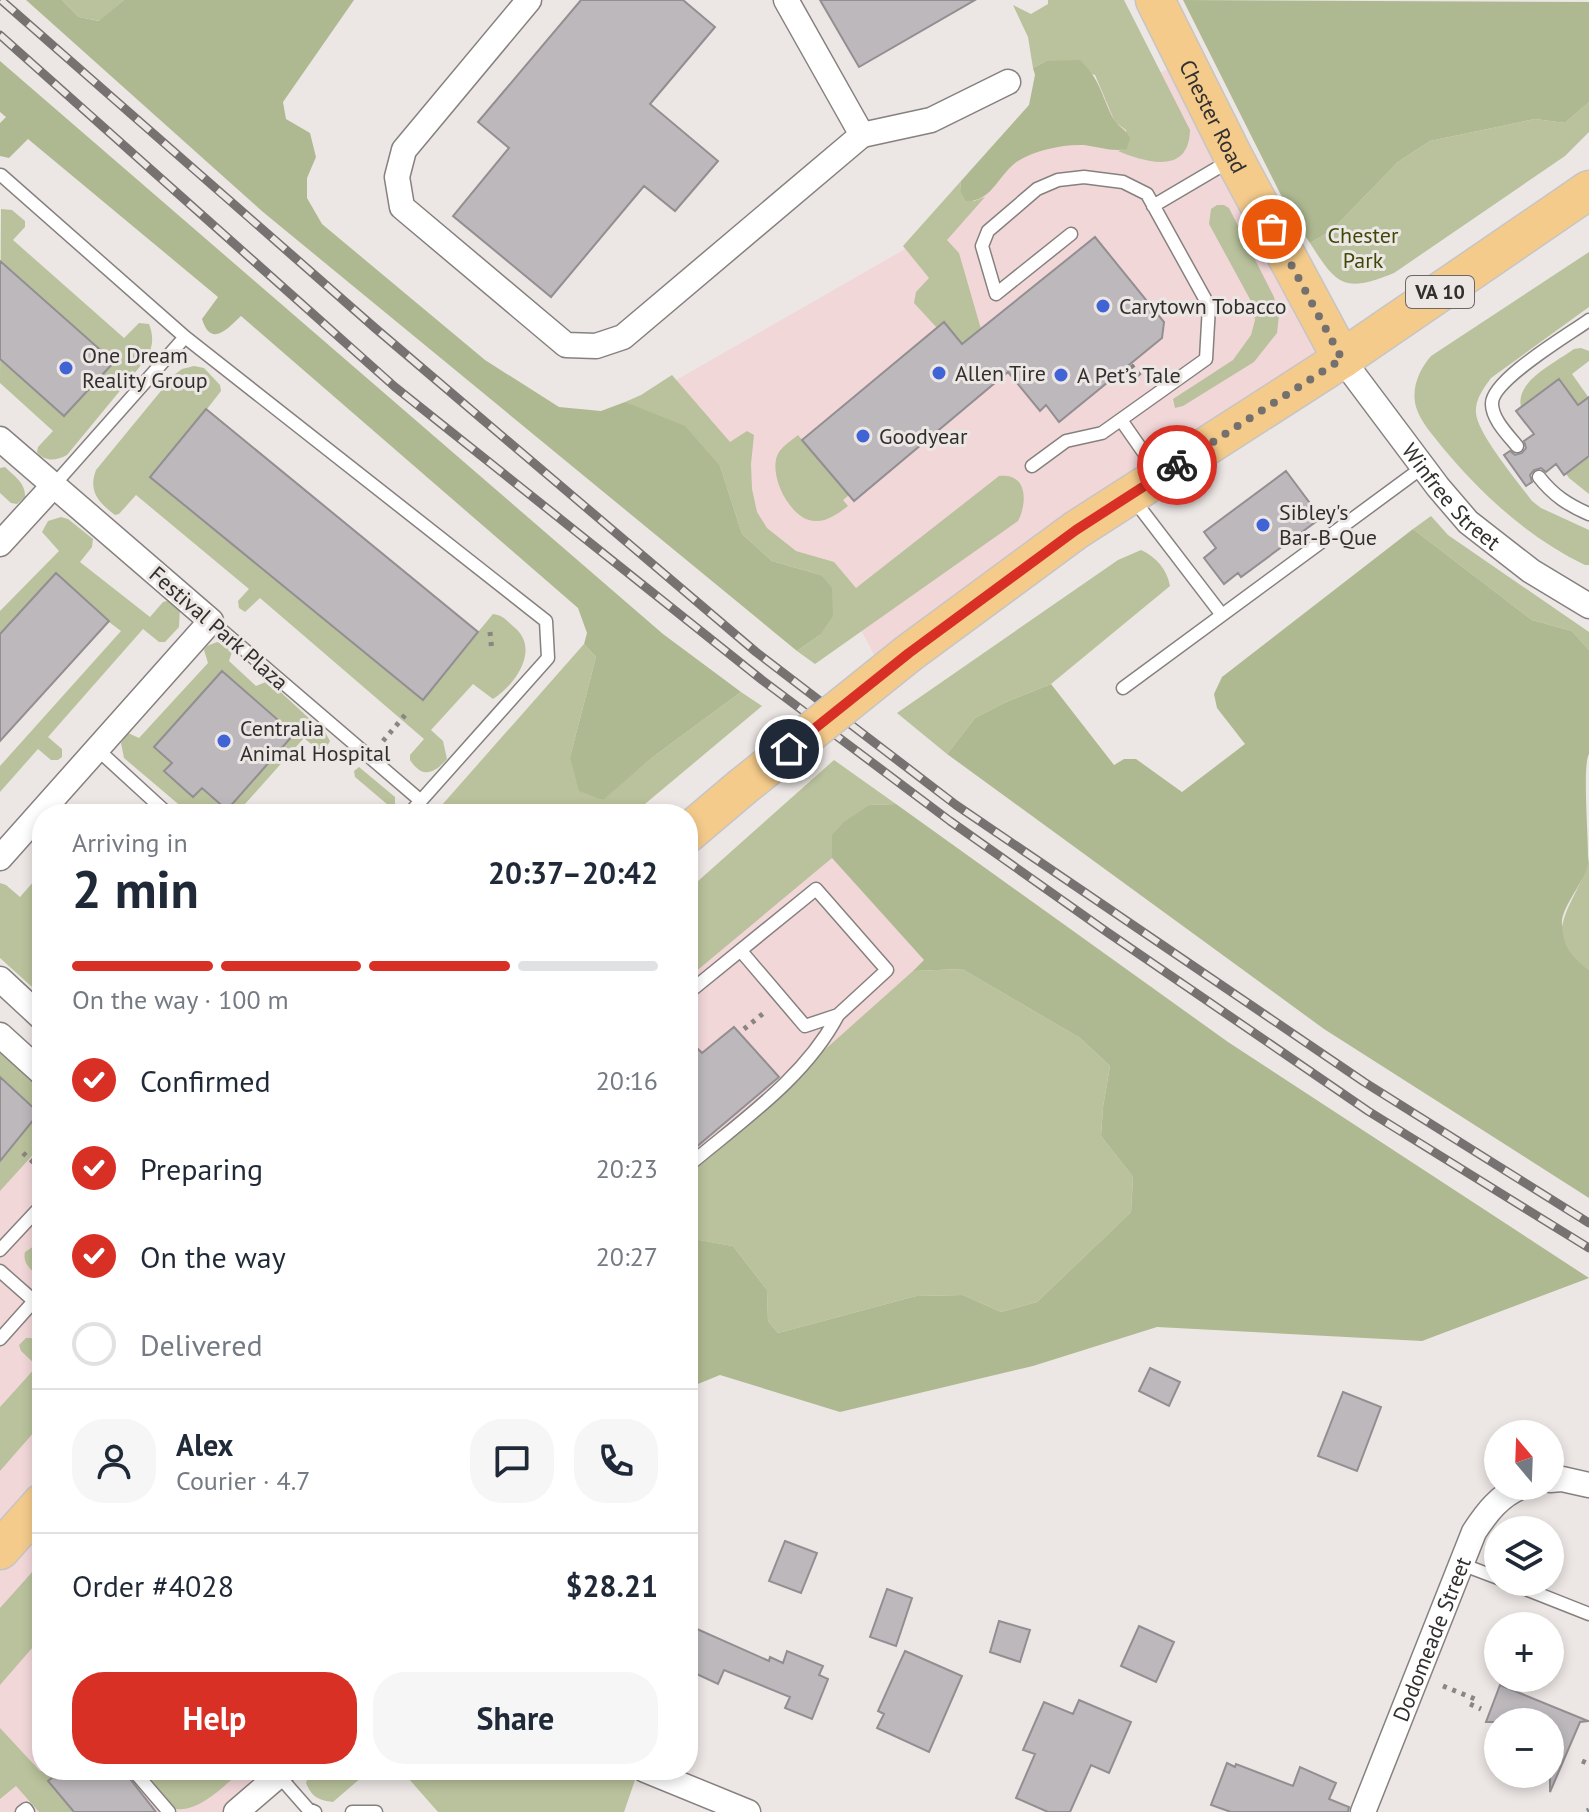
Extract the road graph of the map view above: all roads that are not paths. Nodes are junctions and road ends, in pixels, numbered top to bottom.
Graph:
1 (529, 0) edge
2 (786, 0) edge
3 (1155, 0) edge
4 (1008, 82) dead end
5 (862, 135) junction
6 (1234, 158) junction
7 (0, 175) edge
8 (1589, 190) edge
9 (1153, 206) junction
10 (1071, 234) dead end
11 (1589, 320) edge
12 (185, 337) junction
13 (1342, 359) junction
14 (1121, 420) junction
15 (0, 439) edge
16 (1517, 446) dead end
17 (1032, 466) dead end
18 (1423, 467) junction
19 (1539, 477) dead end
20 (1145, 485) junction
21 (53, 486) junction
22 (1589, 514) edge
23 (0, 544) edge
24 (1589, 606) edge
25 (1222, 615) junction
26 (211, 621) junction
27 (1123, 688) dead end
28 (97, 749) junction
29 (421, 801) junction
30 (48, 804) edge
31 (157, 804) edge
32 (418, 804) edge
33 (32, 822) edge
34 (698, 825) edge
35 (0, 858) edge
36 (741, 951) junction
37 (0, 979) edge
38 (698, 985) edge
39 (32, 1009) edge
40 (838, 1015) junction
41 (0, 1035) edge
42 (32, 1064) edge
43 (698, 1157) edge
44 (32, 1216) edge
45 (0, 1250) edge
46 (0, 1271) edge
47 (32, 1299) edge
48 (32, 1310) edge
49 (0, 1339) edge
50 (1564, 1479) edge
51 (1589, 1485) edge
52 (1499, 1500) edge
53 (32, 1518) edge
54 (0, 1550) edge
55 (1461, 1564) junction
56 (1484, 1573) edge
57 (1543, 1596) edge
58 (1589, 1614) edge
59 (142, 1780) edge
60 (274, 1780) edge
61 (287, 1780) edge
62 (670, 1780) edge
63 (22, 1812) edge
64 (28, 1812) edge
65 (169, 1812) edge
66 (236, 1812) edge
67 (315, 1812) edge
68 (352, 1812) edge
69 (376, 1812) edge
70 (748, 1812) edge
71 (1363, 1812) edge

1 - 5 street
2 - 5 street
3 - 6 main road, Chester Road
4 - 5 street
6 - 9 lane
6 - 13 main road, Chester Road
7 - 12 lane
8 - 13 main road, VA 10
9 - 10 lane
9 - 14 lane
11 - 16 lane
12 - 21 lane
12 - 29 lane
13 - 18 street, Winfree Street
13 - 20 main road, VA 10
14 - 17 lane
14 - 20 lane
15 - 21 street, Festival Park Plaza
18 - 24 street, Winfree Street
18 - 25 lane
19 - 22 lane
20 - 25 lane
20 - 34 main road, VA 10, bridge
21 - 23 street
21 - 26 street, Festival Park Plaza
25 - 27 lane
26 - 28 street
26 - 29 lane, Festival Park Plaza
28 - 30 street
28 - 31 lane
29 - 32 lane
33 - 35 street
36 - 38 lane
36 - 40 lane
36 - 40 lane
37 - 39 street
40 - 43 lane
41 - 42 street
44 - 45 lane
46 - 47 lane
48 - 49 lane
50 - 51 street
52 - 55 street, Dodomeade Street
53 - 54 main road
55 - 56 lane
55 - 71 street, Dodomeade Street
57 - 58 lane
59 - 65 lane
60 - 66 street
61 - 67 lane
62 - 70 street
63 - 64 lane
68 - 69 lane

